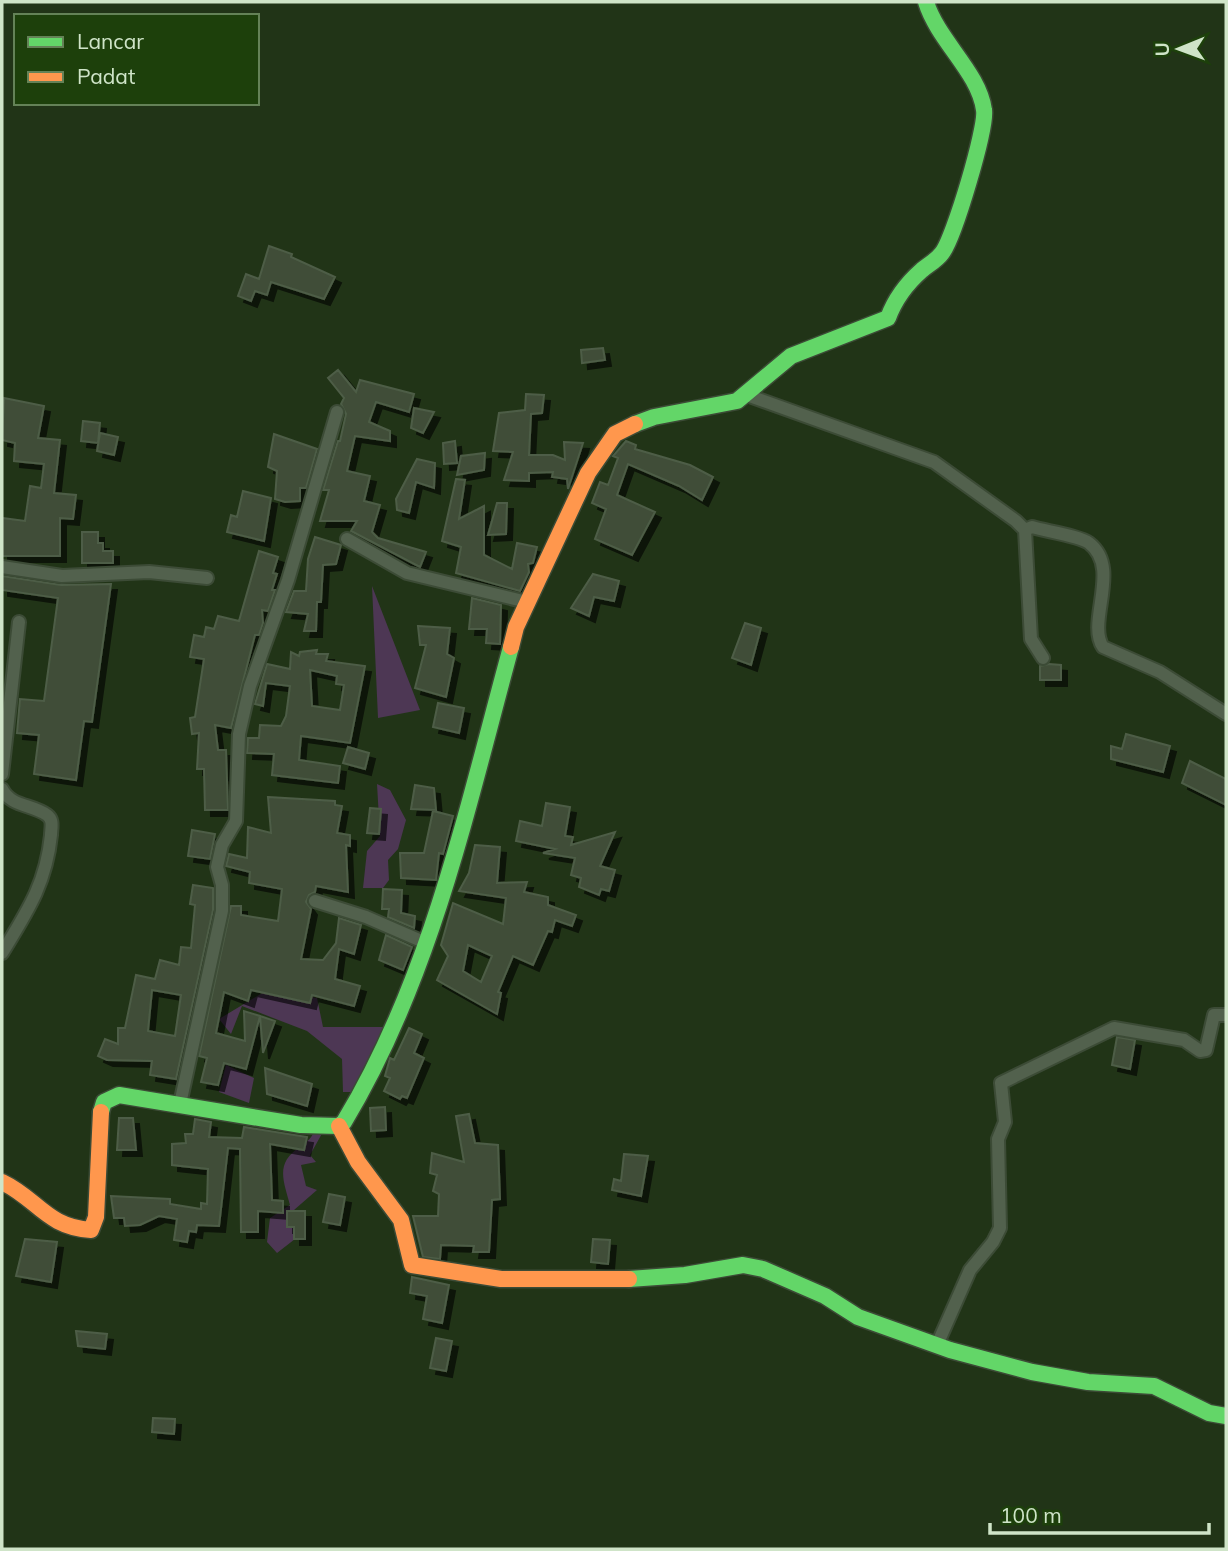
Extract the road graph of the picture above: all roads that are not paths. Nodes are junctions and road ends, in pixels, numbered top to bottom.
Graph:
1 (926, 2) edge
2 (747, 392) junction
3 (337, 412) dead end
4 (1025, 530) junction
5 (347, 540) dead end
6 (2, 567) edge
7 (207, 578) dead end
8 (527, 602) junction
9 (19, 622) dead end
10 (1043, 658) dead end
11 (1226, 714) edge
12 (2, 774) edge
13 (2, 789) edge
14 (315, 901) dead end
15 (426, 943) junction
16 (2, 953) edge
17 (1226, 1016) edge
18 (180, 1104) junction
19 (339, 1126) junction
20 (2, 1182) edge
21 (937, 1345) junction
22 (1226, 1416) edge

1 - 2 street
2 - 4 street
2 - 8 street
3 - 18 street
4 - 10 street
4 - 11 street
5 - 8 street
6 - 7 street
8 - 15 street
9 - 12 street
13 - 16 street
14 - 15 street
15 - 19 street
17 - 21 street
18 - 19 street
18 - 20 street
19 - 21 street
21 - 22 street

